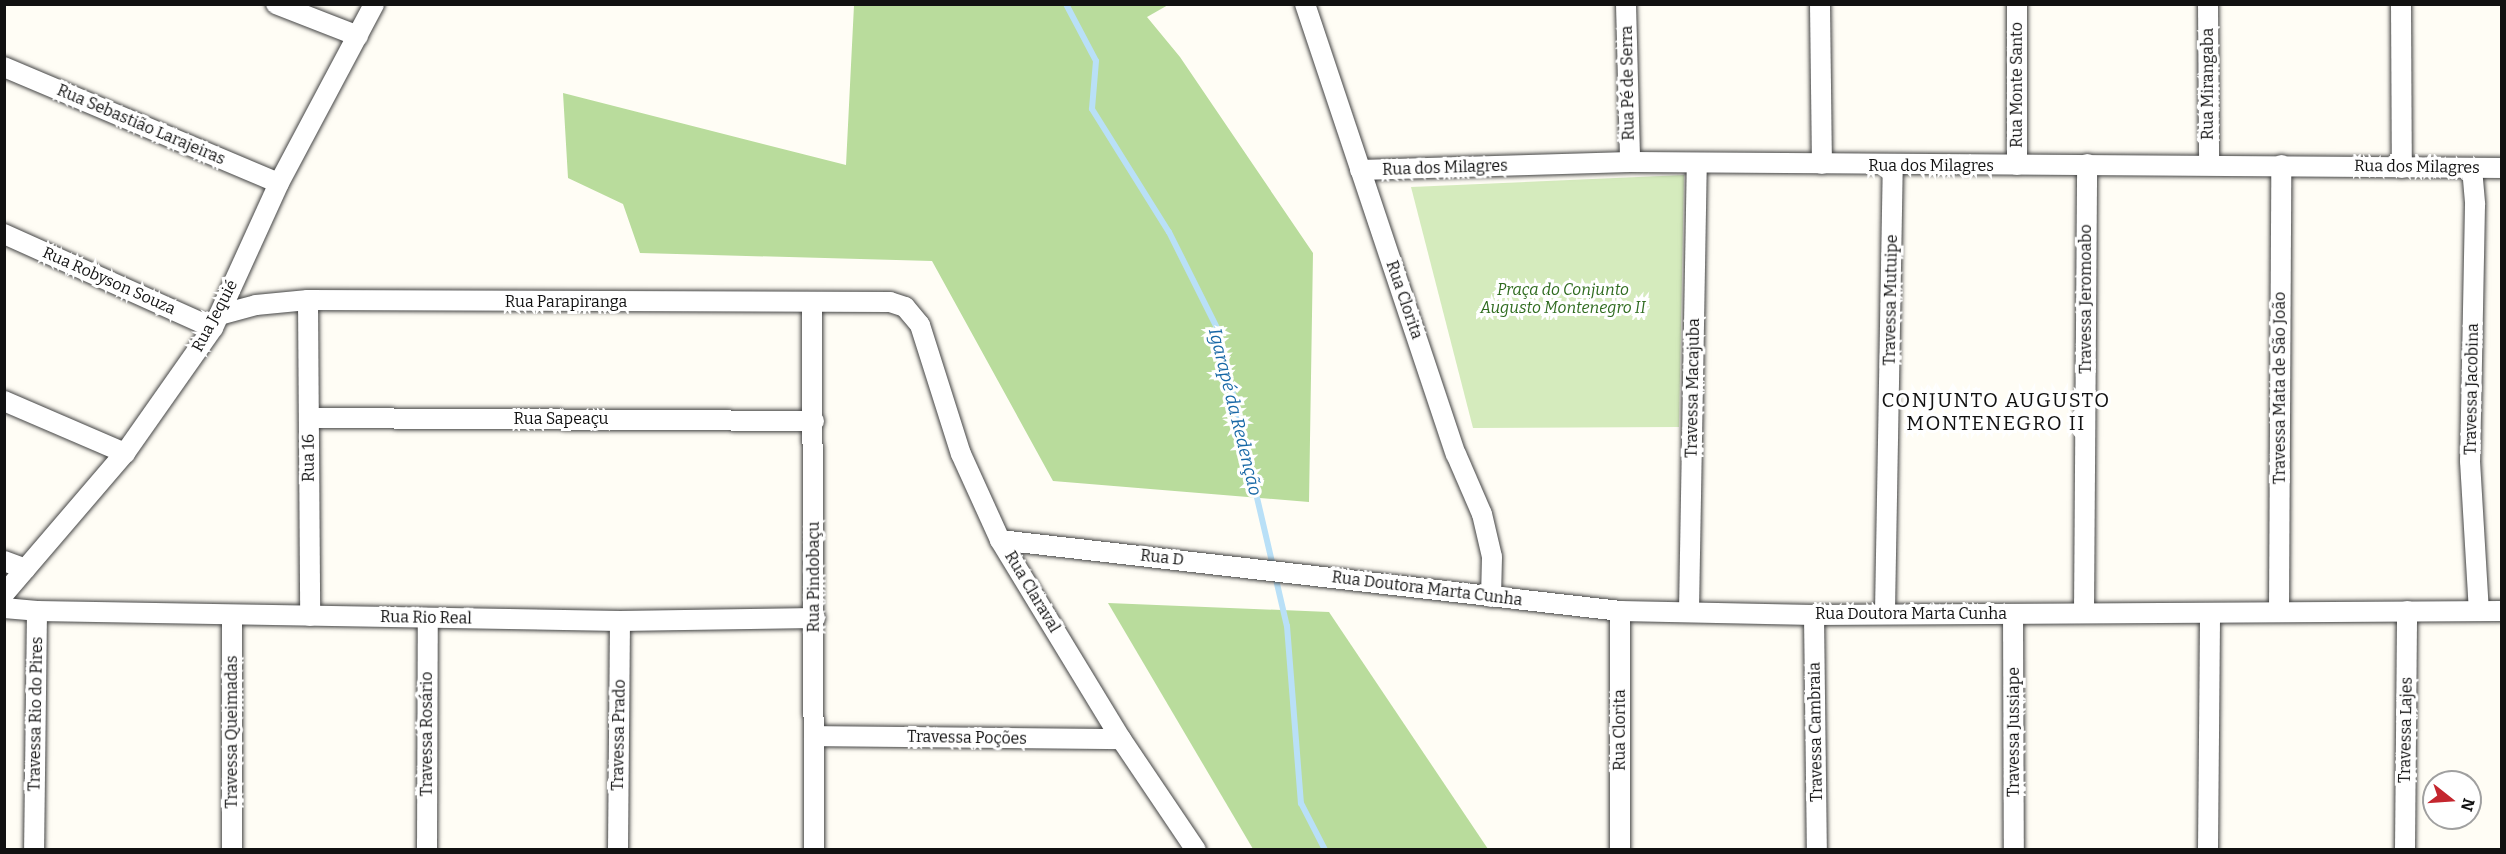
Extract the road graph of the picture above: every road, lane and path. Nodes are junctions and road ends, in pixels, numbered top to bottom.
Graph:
1 (276, 4) edge
2 (374, 4) edge
3 (1305, 4) edge
4 (1626, 4) edge
5 (1820, 4) edge
6 (2017, 4) edge
7 (2208, 4) edge
8 (2401, 4) edge
9 (358, 36) junction
10 (4, 67) edge
11 (1630, 162) junction
12 (1822, 164) junction
13 (2087, 164) junction
14 (2209, 164) junction
15 (1697, 165) junction
16 (2017, 165) junction
17 (2281, 165) junction
18 (1893, 167) junction
19 (2402, 168) junction
20 (2472, 168) junction
21 (2502, 168) edge
22 (1360, 170) junction
23 (279, 183) junction
24 (4, 234) edge
25 (308, 300) junction
26 (812, 304) junction
27 (913, 313) joint
28 (216, 321) junction
29 (4, 401) edge
30 (309, 418) junction
31 (814, 420) junction
32 (125, 453) junction
33 (1000, 540) junction
34 (4, 561) edge
35 (26, 569) junction
36 (1323, 576) joint
37 (4, 594) edge
38 (1491, 597) junction
39 (4, 608) edge
40 (37, 611) junction
41 (1620, 611) junction
42 (1689, 611) junction
43 (2407, 611) junction
44 (2479, 611) junction
45 (2502, 611) edge
46 (1885, 612) junction
47 (2278, 612) junction
48 (2084, 613) junction
49 (2210, 613) junction
50 (2013, 614) junction
51 (232, 615) junction
52 (1814, 615) junction
53 (310, 616) junction
54 (428, 618) junction
55 (814, 618) junction
56 (620, 621) junction
57 (814, 736) junction
58 (1121, 739) junction
59 (34, 849) edge
60 (232, 849) edge
61 (427, 849) edge
62 (618, 849) edge
63 (814, 849) edge
64 (1196, 849) edge
65 (1620, 849) edge
66 (1817, 849) edge
67 (2014, 849) edge
68 (2208, 849) edge
69 (2405, 849) edge

1 - 9 street
2 - 9 street, Rua Jequié
3 - 22 street, Rua Clorita
4 - 11 street, Rua Pé de Serra
5 - 12 street
6 - 16 street, Rua Monte Santo
7 - 14 street, Rua Mirangaba
8 - 19 street
9 - 23 street, Rua Jequié
10 - 23 street, Rua Sebastião Larajeiras
11 - 15 street, Rua dos Milagres
11 - 22 street, Rua dos Milagres
12 - 15 street, Rua dos Milagres
12 - 18 street, Rua dos Milagres
13 - 14 street, Rua dos Milagres
13 - 16 street, Rua dos Milagres
13 - 48 street, Travessa Jeromoabo
14 - 17 street, Rua dos Milagres
15 - 42 street, Travessa Macajuba
16 - 18 street, Rua dos Milagres
17 - 19 street, Rua dos Milagres
17 - 47 street, Travessa Mata de São João
18 - 46 street, Travessa Mutuipe
19 - 20 street, Rua dos Milagres
20 - 21 street, Rua dos Milagres
20 - 44 street, Travessa Jacobina
22 - 38 street, Rua Clorita
23 - 28 street, Rua Jequié
24 - 28 street, Rua Robyson Souza
25 - 26 street, Rua Parapiranga
25 - 28 street, Rua Parapiranga
25 - 30 street, Rua 16
26 - 27 street, Rua Parapiranga
26 - 31 street, Rua Pindobaçu
27 - 33 street, Rua Claraval
28 - 32 street, Rua Jequié
29 - 32 street
30 - 31 street, Rua Sapeaçu
30 - 53 street, Rua 16
31 - 55 street, Rua Pindobaçu
32 - 35 street, Rua Jequié
33 - 36 street, Rua D
33 - 58 street, Rua Claraval
34 - 35 street
35 - 37 street, Rua Jequié
36 - 38 street, Rua Doutora Marta Cunha
38 - 41 street, Rua Doutora Marta Cunha
39 - 40 street
40 - 51 street, Rua Rio Real
40 - 59 street, Travessa Rio do Pires
41 - 42 street, Rua Doutora Marta Cunha
41 - 65 street, Rua Clorita
42 - 52 street, Rua Doutora Marta Cunha
43 - 44 street, Rua Doutora Marta Cunha
43 - 47 street, Rua Doutora Marta Cunha
43 - 69 street, Travessa Lajes
44 - 45 street, Rua Doutora Marta Cunha
46 - 50 street, Rua Doutora Marta Cunha
46 - 52 street, Rua Doutora Marta Cunha
47 - 49 street, Rua Doutora Marta Cunha
48 - 49 street, Rua Doutora Marta Cunha
48 - 50 street, Rua Doutora Marta Cunha
49 - 68 street
50 - 67 street, Travessa Jussiape
51 - 53 street, Rua Rio Real
51 - 60 street, Travessa Queimadas
52 - 66 street, Travessa Cambraia
53 - 54 street, Rua Rio Real
54 - 56 street, Rua Rio Real
54 - 61 street, Travessa Rosário
55 - 56 street, Rua Rio Real
55 - 57 street, Rua Pindobaçu
56 - 62 street, Travessa Prado
57 - 58 street, Travessa Poções
57 - 63 street, Rua Pindobaçu
58 - 64 street, Rua Claraval

